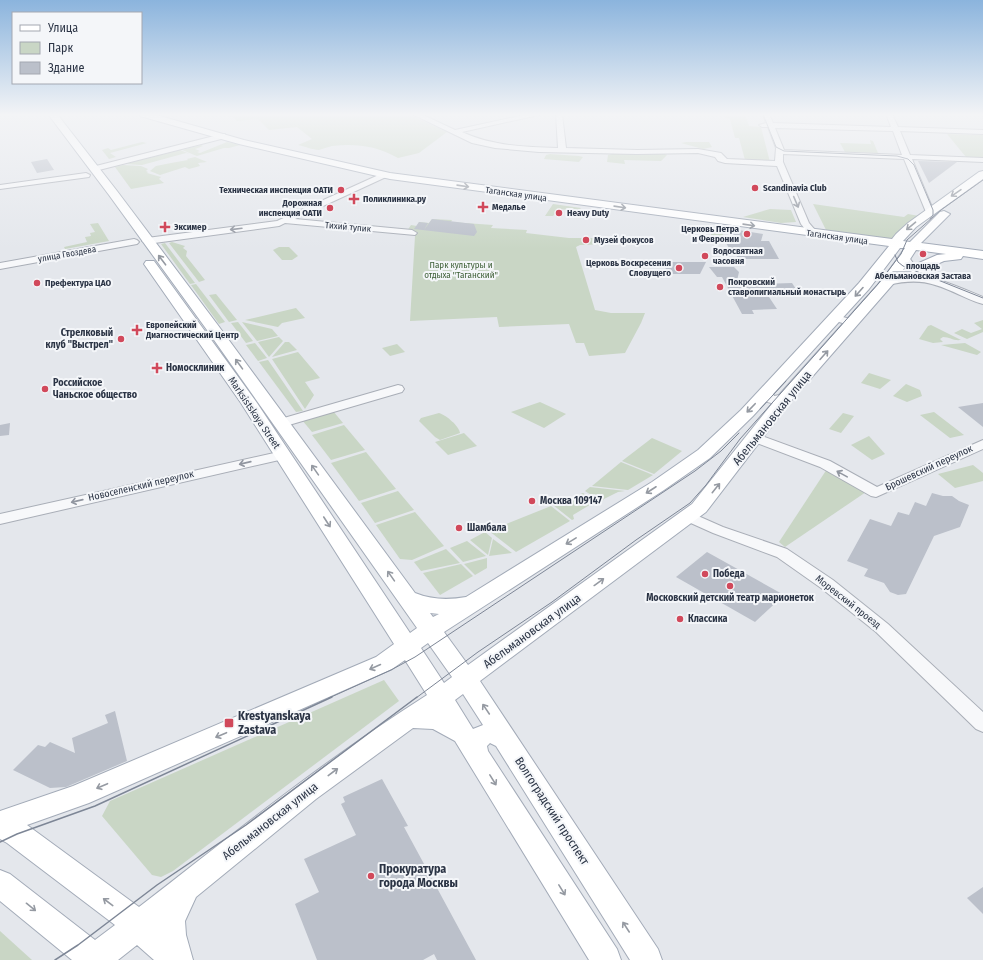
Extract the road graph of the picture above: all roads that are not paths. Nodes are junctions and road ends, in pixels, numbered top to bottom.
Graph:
1 (77, 159) edge
2 (79, 159) edge
3 (127, 159) edge
4 (316, 159) edge
5 (721, 159) edge
6 (778, 159) edge
7 (780, 159) edge
8 (908, 159) edge
9 (953, 159) edge
10 (983, 160) edge
11 (780, 163) junction
12 (85, 169) junction
13 (983, 174) edge
14 (383, 175) junction
15 (983, 184) edge
16 (0, 187) edge
17 (107, 203) dead end
18 (930, 212) junction
19 (284, 221) junction
20 (932, 225) junction
21 (126, 231) dead end
22 (412, 233) dead end
23 (819, 234) junction
24 (141, 242) junction
25 (895, 244) junction
26 (909, 250) junction
27 (958, 254) junction
28 (983, 255) edge
29 (936, 260) junction
30 (983, 260) edge
31 (0, 266) edge
32 (918, 268) junction
33 (939, 276) junction
34 (888, 282) junction
35 (983, 293) edge
36 (983, 301) edge
37 (836, 318) junction
38 (853, 323) junction
39 (398, 389) dead end
40 (767, 392) junction
41 (785, 398) junction
42 (282, 423) junction
43 (754, 438) junction
44 (983, 444) edge
45 (283, 454) junction
46 (689, 517) junction
47 (0, 519) edge
48 (406, 598) junction
49 (472, 603) junction
50 (430, 630) junction
51 (408, 647) junction
52 (460, 671) junction
53 (434, 688) junction
54 (403, 720) junction
55 (983, 724) edge
56 (506, 740) junction
57 (470, 744) junction
58 (0, 824) edge
59 (200, 876) junction
60 (0, 883) edge
61 (138, 927) junction
62 (95, 960) edge
63 (177, 960) edge
64 (606, 960) edge
65 (647, 960) edge

1 - 12 main road, Marksistskaya Street
2 - 12 main road, Marksistskaya Street
3 - 12 street
4 - 14 main road, Таганская улица
5 - 11 street
6 - 11 street
7 - 11 street
8 - 18 street
9 - 10 street
11 -> 23 street
12 - 16 street
12 - 17 main road, Marksistskaya Street
12 - 24 main road, Marksistskaya Street
13 -> 18 main road, Абельмановская улица
14 - 19 street
14 -> 23 main road, Таганская улица
15 - 20 main road, Абельмановская улица
18 -> 25 main road, Абельмановская улица
19 - 22 street, Тихий тупик
19 -> 24 street, улица Гвоздева
20 - 26 main road, Абельмановская улица
20 - 27 main road
21 - 24 main road, Marksistskaya Street
23 - 25 main road, Таганская улица
24 - 31 street, улица Гвоздева
42 -> 24 main road, Marksistskaya Street
24 - 45 main road, Marksistskaya Street
25 - 26 main road
25 -> 37 main road, Абельмановская улица
26 - 27 main road
26 - 32 street
26 - 34 main road, Абельмановская улица
27 - 28 main road
27 - 29 main road
27 - 30 main road
29 - 32 main road
29 - 33 street
32 - 33 street
32 - 34 main road
33 - 35 street
34 - 36 street
34 - 38 main road, Абельмановская улица
37 - 38 street
37 - 40 main road, Абельмановская улица
41 -> 38 main road, Абельмановская улица
39 - 42 street
40 - 41 street
40 -> 49 main road, Абельмановская улица
41 - 43 main road, Абельмановская улица
48 -> 42 main road, Marksistskaya Street
44 -> 43 street, Брошевский переулок
46 -> 43 main road, Абельмановская улица
45 -> 47 street, Новоселенский переулок
45 -> 51 main road, Marksistskaya Street
52 -> 46 main road, Абельмановская улица
46 - 55 street, Моревский проезд
48 - 49 main road
48 - 50 main road, Marksistskaya Street
49 - 50 main road, Абельмановская улица
50 - 51 main road, Абельмановская улица
50 - 52 main road, Marksistskaya Street
51 - 53 main road, Marksistskaya Street
51 -> 58 main road, Абельмановская улица
52 - 53 main road, Абельмановская улица
56 -> 52 main road, Волгоградский проспект
53 - 54 main road, Абельмановская улица
53 - 57 main road
54 - 57 main road
59 -> 54 main road, Абельмановская улица
56 - 57 main road
65 -> 56 main road, Волгоградский проспект
57 -> 64 main road
61 -> 58 main road
59 - 61 main road, Абельмановская улица
59 - 63 main road
60 -> 62 main road
61 - 62 main road, Абельмановская улица
61 - 63 main road

